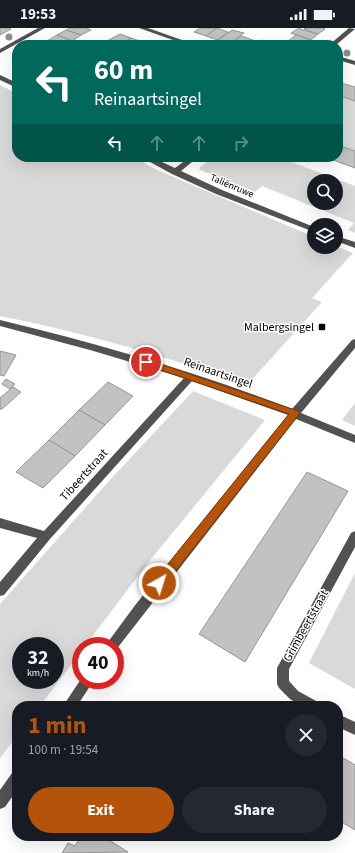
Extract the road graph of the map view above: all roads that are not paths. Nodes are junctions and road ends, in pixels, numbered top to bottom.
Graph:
1 (42, 28) edge
2 (142, 28) edge
3 (353, 28) edge
4 (20, 40) edge
5 (178, 40) edge
6 (338, 40) edge
7 (12, 44) edge
8 (0, 51) edge
9 (343, 59) edge
10 (355, 63) edge
11 (0, 77) edge
12 (12, 83) edge
13 (155, 162) edge
14 (188, 162) edge
15 (176, 172) junction
16 (307, 227) edge
17 (343, 241) edge
18 (355, 245) edge
19 (0, 323) edge
20 (355, 342) edge
21 (190, 377) junction
22 (295, 413) junction
23 (355, 440) edge
24 (0, 523) edge
25 (46, 536) junction
26 (355, 536) edge
27 (0, 591) edge
28 (119, 637) edge
29 (81, 689) edge
30 (73, 701) edge
31 (305, 701) edge
32 (343, 723) edge
33 (355, 729) edge
34 (12, 785) edge
35 (0, 802) edge

1 - 4 street
2 - 5 street
3 - 6 street
7 - 8 street
9 - 10 street
11 - 12 street
13 - 15 street, Taliënruwe
14 - 15 street
15 - 16 street, Taliënruwe
17 - 18 street
19 - 21 street, Reinaartsingel
20 - 22 street
21 - 22 street, Reinaartsingel
21 - 25 street, Tibeertstraat
22 - 23 street, Reinaartsingel
22 - 28 street
24 - 25 street
25 - 27 street, Tibeertstraat
26 - 31 street, Grimbeertstraat
29 - 30 street
32 - 33 street
34 - 35 street

